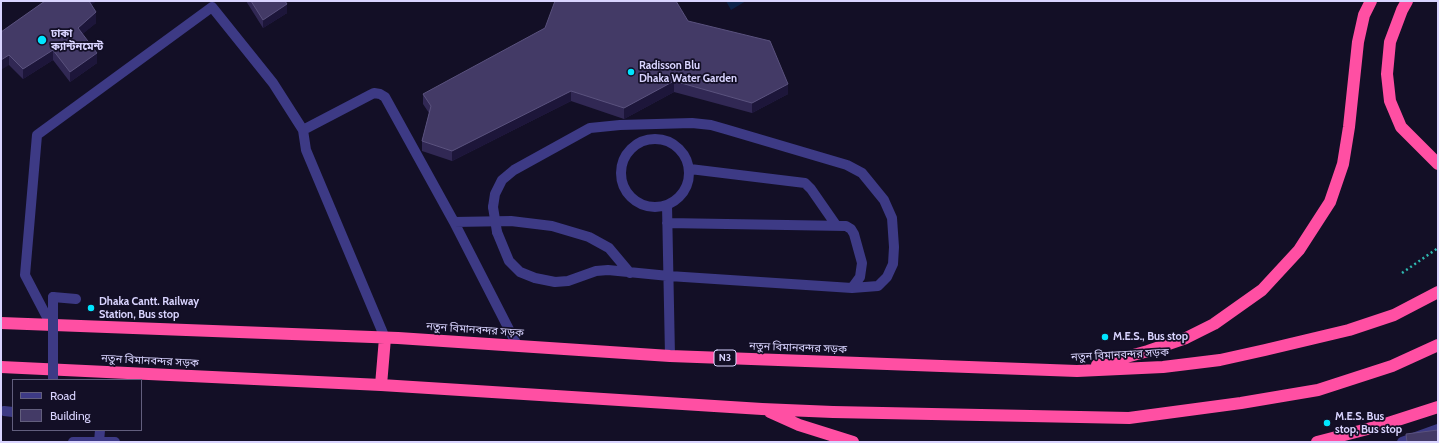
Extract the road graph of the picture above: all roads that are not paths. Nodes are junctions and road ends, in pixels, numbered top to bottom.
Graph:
1 (1371, 1) edge
2 (1407, 1) edge
3 (303, 130) junction
4 (1438, 164) edge
5 (690, 169) junction
6 (667, 205) junction
7 (454, 222) junction
8 (667, 223) junction
9 (836, 225) junction
10 (630, 273) junction
11 (669, 276) junction
12 (852, 288) junction
13 (1438, 292) edge
14 (76, 299) dead end
15 (1, 323) edge
16 (50, 323) junction
17 (385, 338) junction
18 (517, 345) junction
19 (1438, 345) edge
20 (670, 356) junction
21 (1, 367) edge
22 (1077, 371) junction
23 (104, 376) edge
24 (52, 379) edge
25 (381, 385) junction
26 (1438, 407) edge
27 (762, 409) junction
28 (1438, 429) edge
29 (100, 431) edge
30 (73, 442) edge
31 (99, 442) edge
32 (115, 442) edge
33 (853, 442) edge
34 (1317, 442) edge
35 (1402, 442) edge

1 - 22 highway
2 - 4 highway
3 - 7 street
3 - 16 street
3 - 17 street
5 - 6 street
5 - 6 street
5 - 9 street
6 - 8 street
7 - 10 street
7 - 18 street
8 - 9 street
8 - 11 street
9 - 12 street
10 - 11 street
10 - 12 street, bridge
11 - 12 street
11 - 20 street
13 - 22 highway, নতুন বিমানবন্দর সড়ক / N3
14 - 24 street, bridge
15 - 16 highway, নতুন বিমানবন্দর সড়ক / N3
16 - 17 highway, নতুন বিমানবন্দর সড়ক / N3
17 - 18 highway, নতুন বিমানবন্দর সড়ক / N3
17 - 25 highway
18 - 20 highway, নতুন বিমানবন্দর সড়ক / N3
19 - 27 highway, নতুন বিমানবন্দর সড়ক
20 - 22 highway, নতুন বিমানবন্দর সড়ক / N3
21 - 23 highway, নতুন বিমানবন্দর সড়ক
23 - 25 highway, নতুন বিমানবন্দর সড়ক
25 - 27 highway, নতুন বিমানবন্দর সড়ক
26 - 34 highway
27 - 33 highway
28 - 35 street
29 - 31 street
30 - 31 street
31 - 32 street

